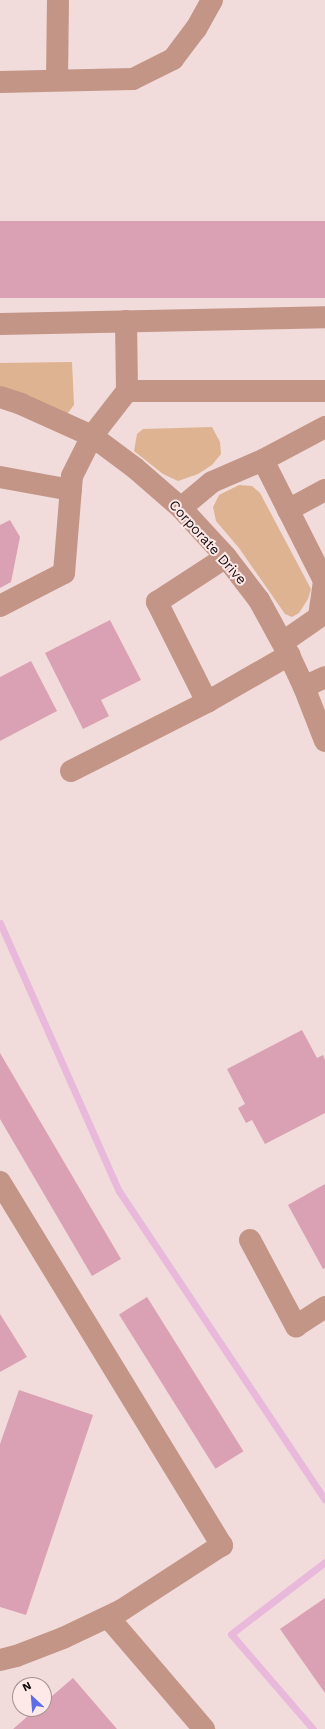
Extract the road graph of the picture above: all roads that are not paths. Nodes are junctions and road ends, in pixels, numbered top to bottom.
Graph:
1 (58, 0) edge
2 (212, 0) edge
3 (57, 80) junction
4 (0, 82) edge
5 (325, 317) edge
6 (126, 321) junction
7 (0, 324) edge
8 (127, 391) junction
9 (325, 391) edge
10 (0, 397) edge
11 (325, 427) edge
12 (92, 436) junction
13 (263, 460) junction
14 (0, 477) edge
15 (71, 490) junction
16 (325, 490) edge
17 (181, 508) junction
18 (288, 510) junction
19 (226, 557) junction
20 (0, 606) edge
21 (286, 648) junction
22 (325, 677) edge
23 (304, 687) junction
24 (207, 702) junction
25 (325, 741) edge
26 (71, 771) dead end
27 (0, 1182) edge
28 (250, 1240) dead end
29 (325, 1306) edge
30 (108, 1617) junction
31 (0, 1660) edge
32 (204, 1729) edge

1 - 3 street
2 - 3 street
3 - 4 street
5 - 6 street
6 - 7 street
6 - 8 street
8 - 9 street
8 - 12 street
10 - 12 street, Corporate Drive
11 - 13 street
12 - 15 street
12 - 17 street, Corporate Drive
13 - 17 street
13 - 18 street
14 - 15 street
15 - 20 street
16 - 18 street
17 - 19 street, Corporate Drive
18 - 21 street
19 - 21 street, Corporate Drive
19 - 24 street
21 - 23 street, Corporate Drive
21 - 24 street
22 - 23 street
23 - 25 street, Corporate Drive
24 - 26 street
27 - 30 street
28 - 29 street
30 - 31 street
30 - 32 street

